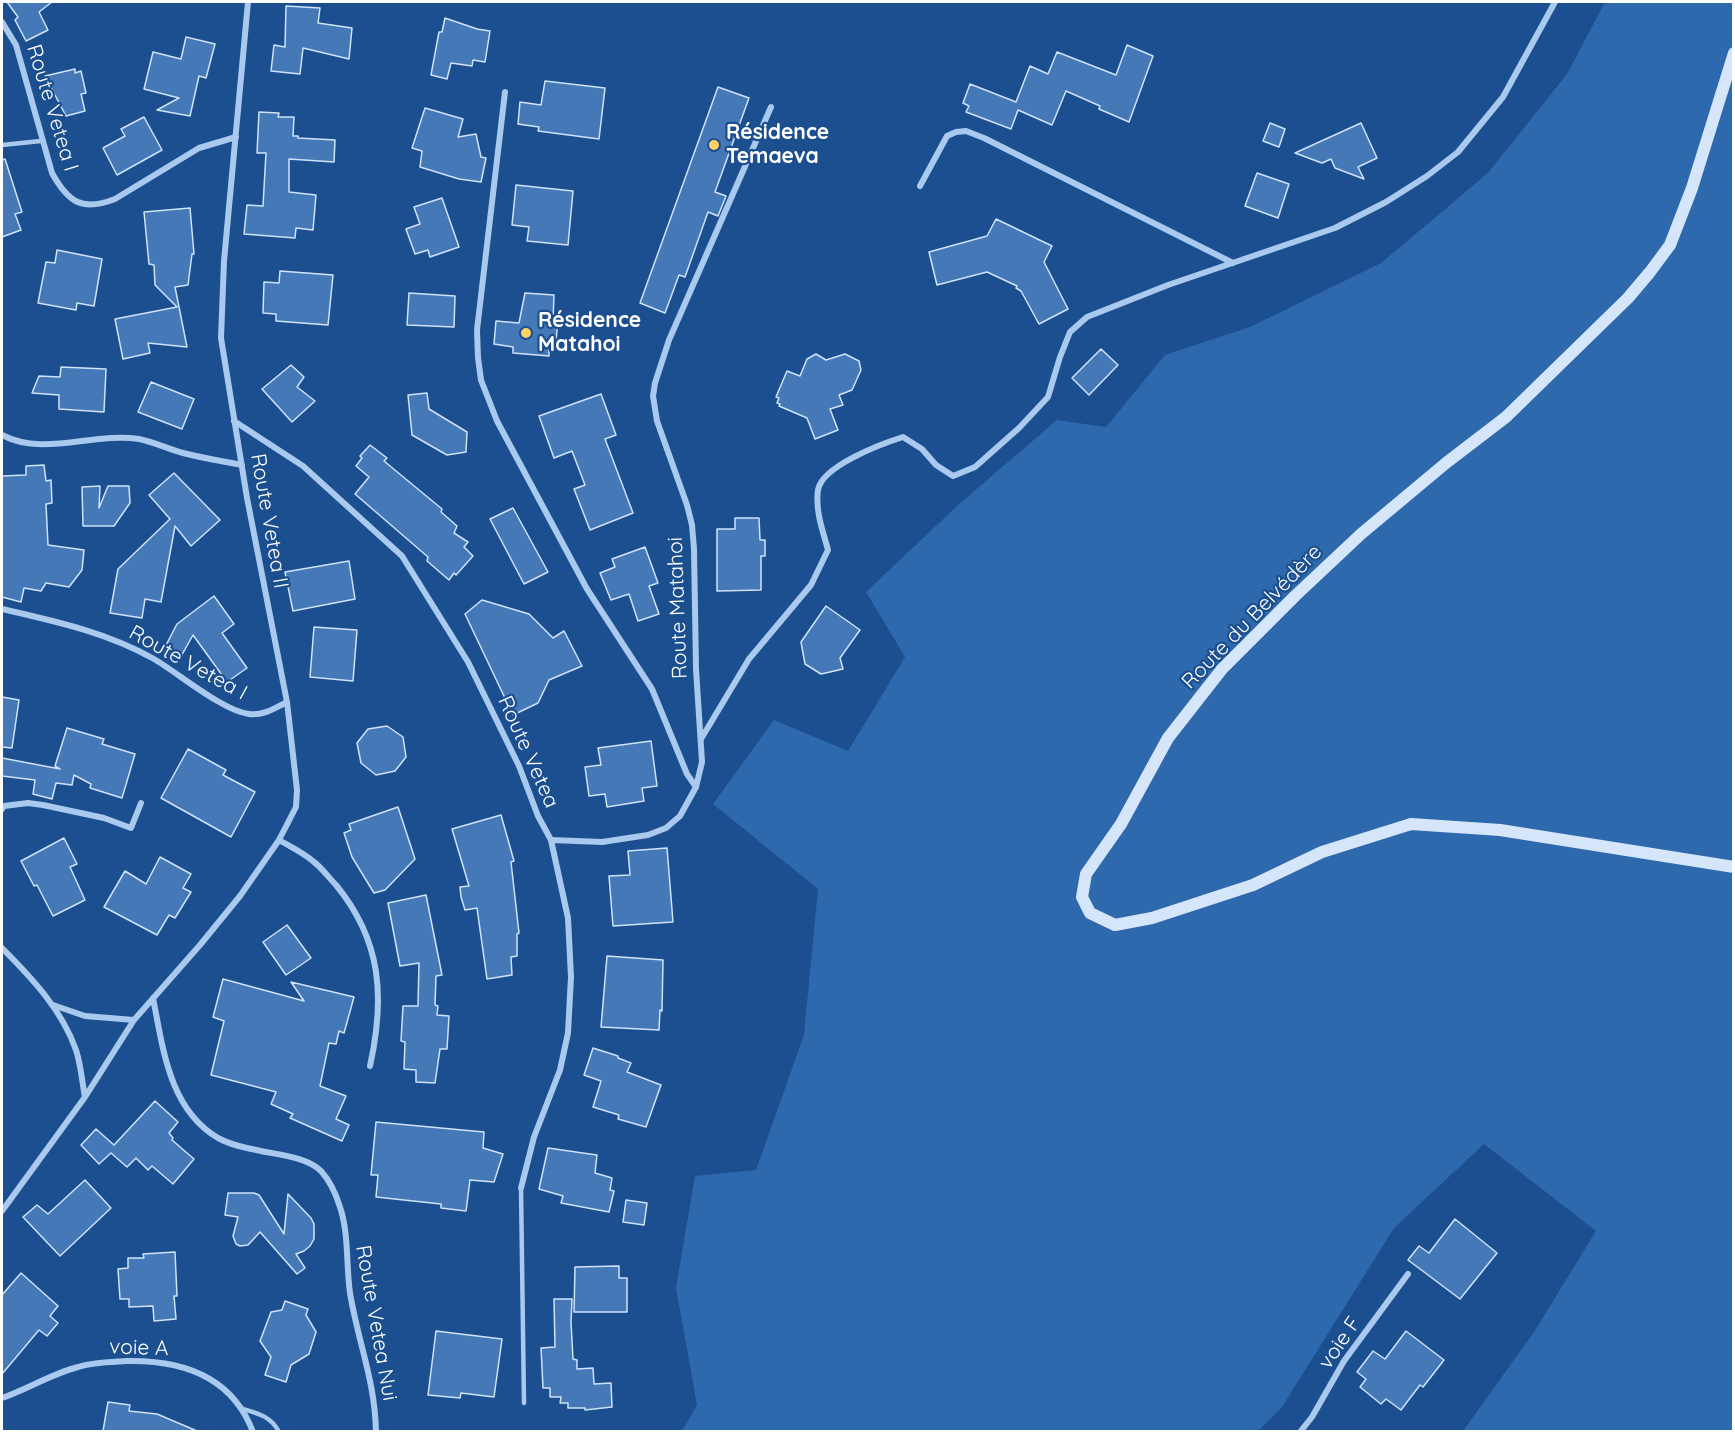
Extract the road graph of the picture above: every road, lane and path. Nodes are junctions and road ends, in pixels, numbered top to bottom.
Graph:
1 (248, 2) edge
2 (1555, 2) edge
3 (2, 22) edge
4 (1734, 53) edge
5 (505, 92) dead end
6 (771, 107) dead end
7 (236, 137) junction
8 (42, 141) junction
9 (2, 145) edge
10 (920, 186) dead end
11 (1233, 263) junction
12 (234, 421) junction
13 (2, 435) edge
14 (242, 465) junction
15 (2, 609) edge
16 (287, 702) junction
17 (701, 739) junction
18 (696, 787) junction
19 (141, 803) dead end
20 (3, 807) edge
21 (279, 840) junction
22 (550, 840) junction
23 (1734, 867) edge
24 (2, 948) edge
25 (153, 998) junction
26 (52, 1005) junction
27 (134, 1020) junction
28 (370, 1066) dead end
29 (85, 1097) junction
30 (521, 1188) joint
31 (2, 1210) edge
32 (1408, 1275) dead end
33 (2, 1398) edge
34 (524, 1403) dead end
35 (240, 1408) junction
36 (253, 1431) edge
37 (279, 1431) edge
38 (376, 1431) edge
39 (1300, 1431) edge

1 - 7 street, Route Vetea II
2 - 11 street
3 - 8 street, Route Vetea I
4 - 23 street, Route du Belvédère
5 - 18 street
6 - 17 street, Route Matahoi
7 - 8 street, Route Vetea I
7 - 12 street, Route Vetea II
8 - 9 lane
10 - 11 street
11 - 17 street
12 - 14 street, Route Vetea II
12 - 22 street, Route Vetea
13 - 14 street
14 - 16 street, Route Vetea II
15 - 16 street, Route Vetea I
16 - 21 street, Route Vetea II
17 - 18 street, Route Matahoi
18 - 22 street, Route Matahoi
19 - 20 street
21 - 25 street, Route Vetea II
21 - 28 street
22 - 30 street, Route Vetea
24 - 26 street
25 - 27 street
25 - 38 street, Route Vetea Nui
26 - 27 street
26 - 29 street
27 - 29 street
29 - 31 street
30 - 34 lane
32 - 39 street, voie F
33 - 35 street, voie A
35 - 36 street, voie A
35 - 37 lane

